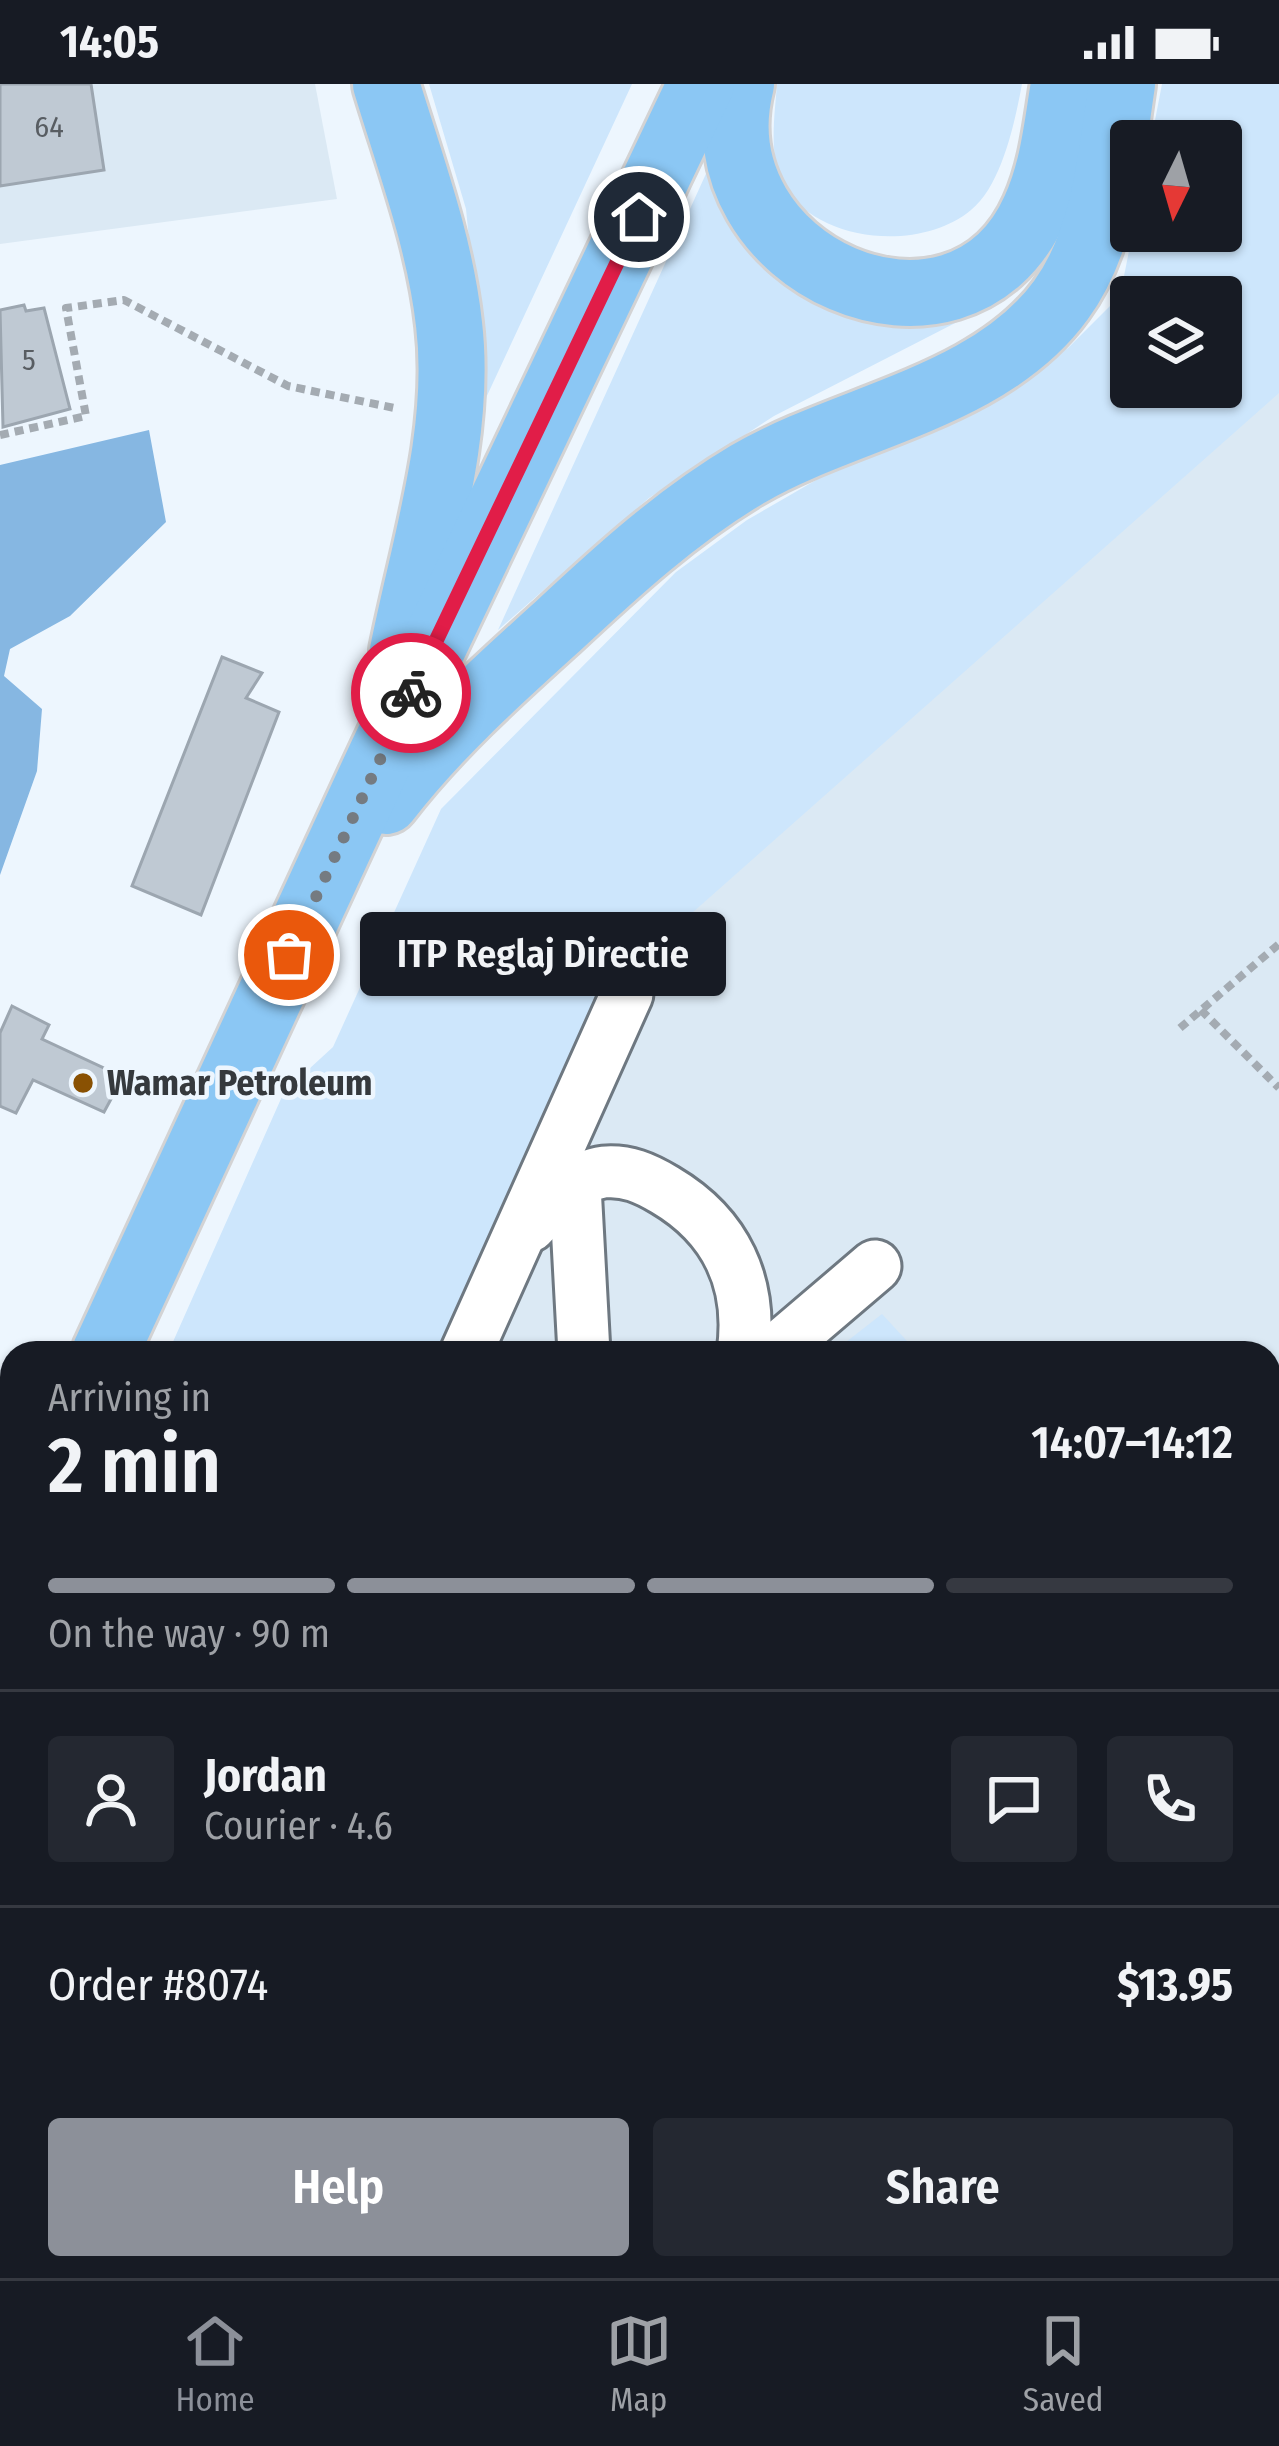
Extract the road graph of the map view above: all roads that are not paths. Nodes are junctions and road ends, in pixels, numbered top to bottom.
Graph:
1 (386, 84) edge
2 (701, 84) edge
3 (742, 84) edge
4 (1064, 84) edge
5 (1122, 84) edge
6 (382, 754) junction
7 (627, 994) dead end
8 (270, 995) junction
9 (575, 1186) junction
10 (514, 1244) junction
11 (875, 1266) dead end
12 (111, 1341) edge
13 (471, 1341) edge
14 (583, 1341) edge
15 (744, 1341) edge
16 (787, 1341) edge

1 - 6 main road
2 - 6 main road
3 - 4 main road
5 - 8 main road
6 - 8 main road
7 - 10 lane
8 - 12 main road
9 - 10 lane
9 - 14 lane
9 - 15 lane
10 - 13 lane
11 - 16 lane

